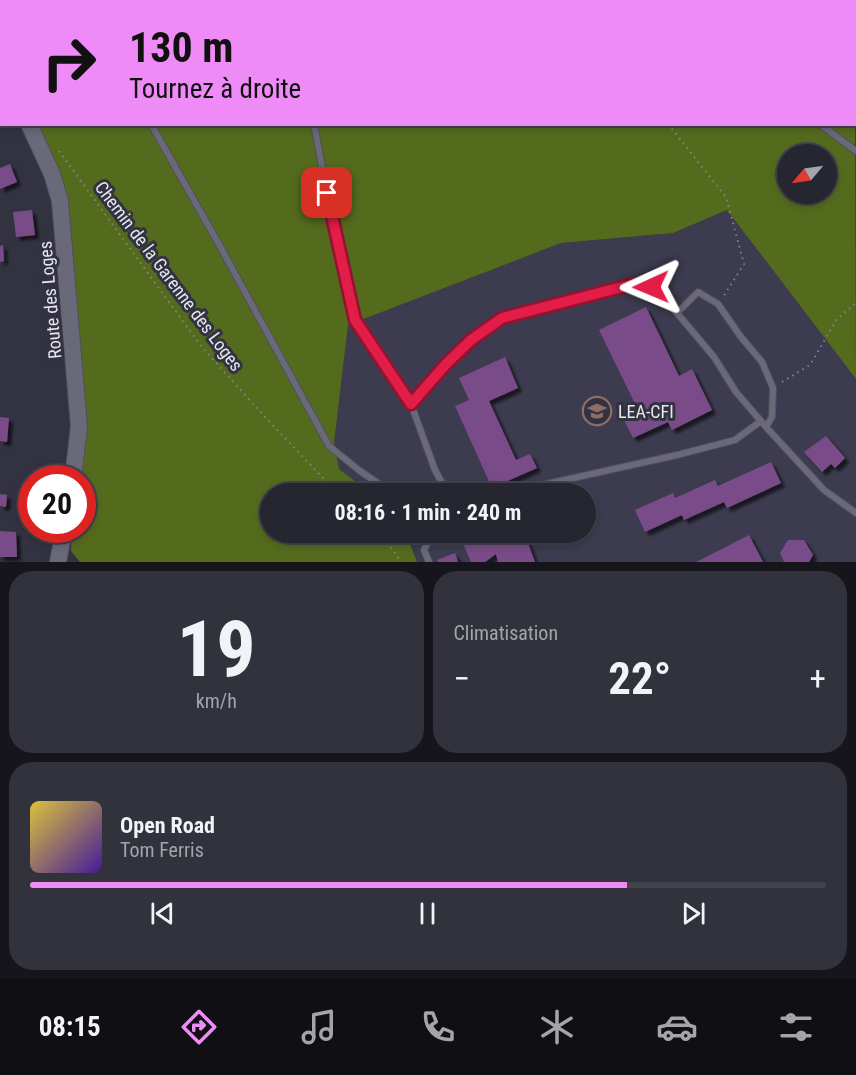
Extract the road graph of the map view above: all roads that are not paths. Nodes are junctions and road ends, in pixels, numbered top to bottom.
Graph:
1 (30, 126) edge
2 (152, 126) edge
3 (314, 126) edge
4 (823, 126) edge
5 (856, 151) edge
6 (677, 313) junction
7 (411, 404) junction
8 (763, 424) junction
9 (75, 465) edge
10 (378, 483) edge
11 (442, 483) edge
12 (551, 483) edge
13 (856, 513) edge
14 (62, 543) edge
15 (428, 543) edge
16 (58, 562) edge
17 (429, 562) edge

1 - 9 street, Route des Loges
2 - 10 lane
3 - 7 lane
4 - 5 lane
6 - 7 lane
6 - 8 lane
6 - 8 lane
7 - 11 lane
8 - 12 lane
8 - 13 lane
14 - 16 street
15 - 17 lane

